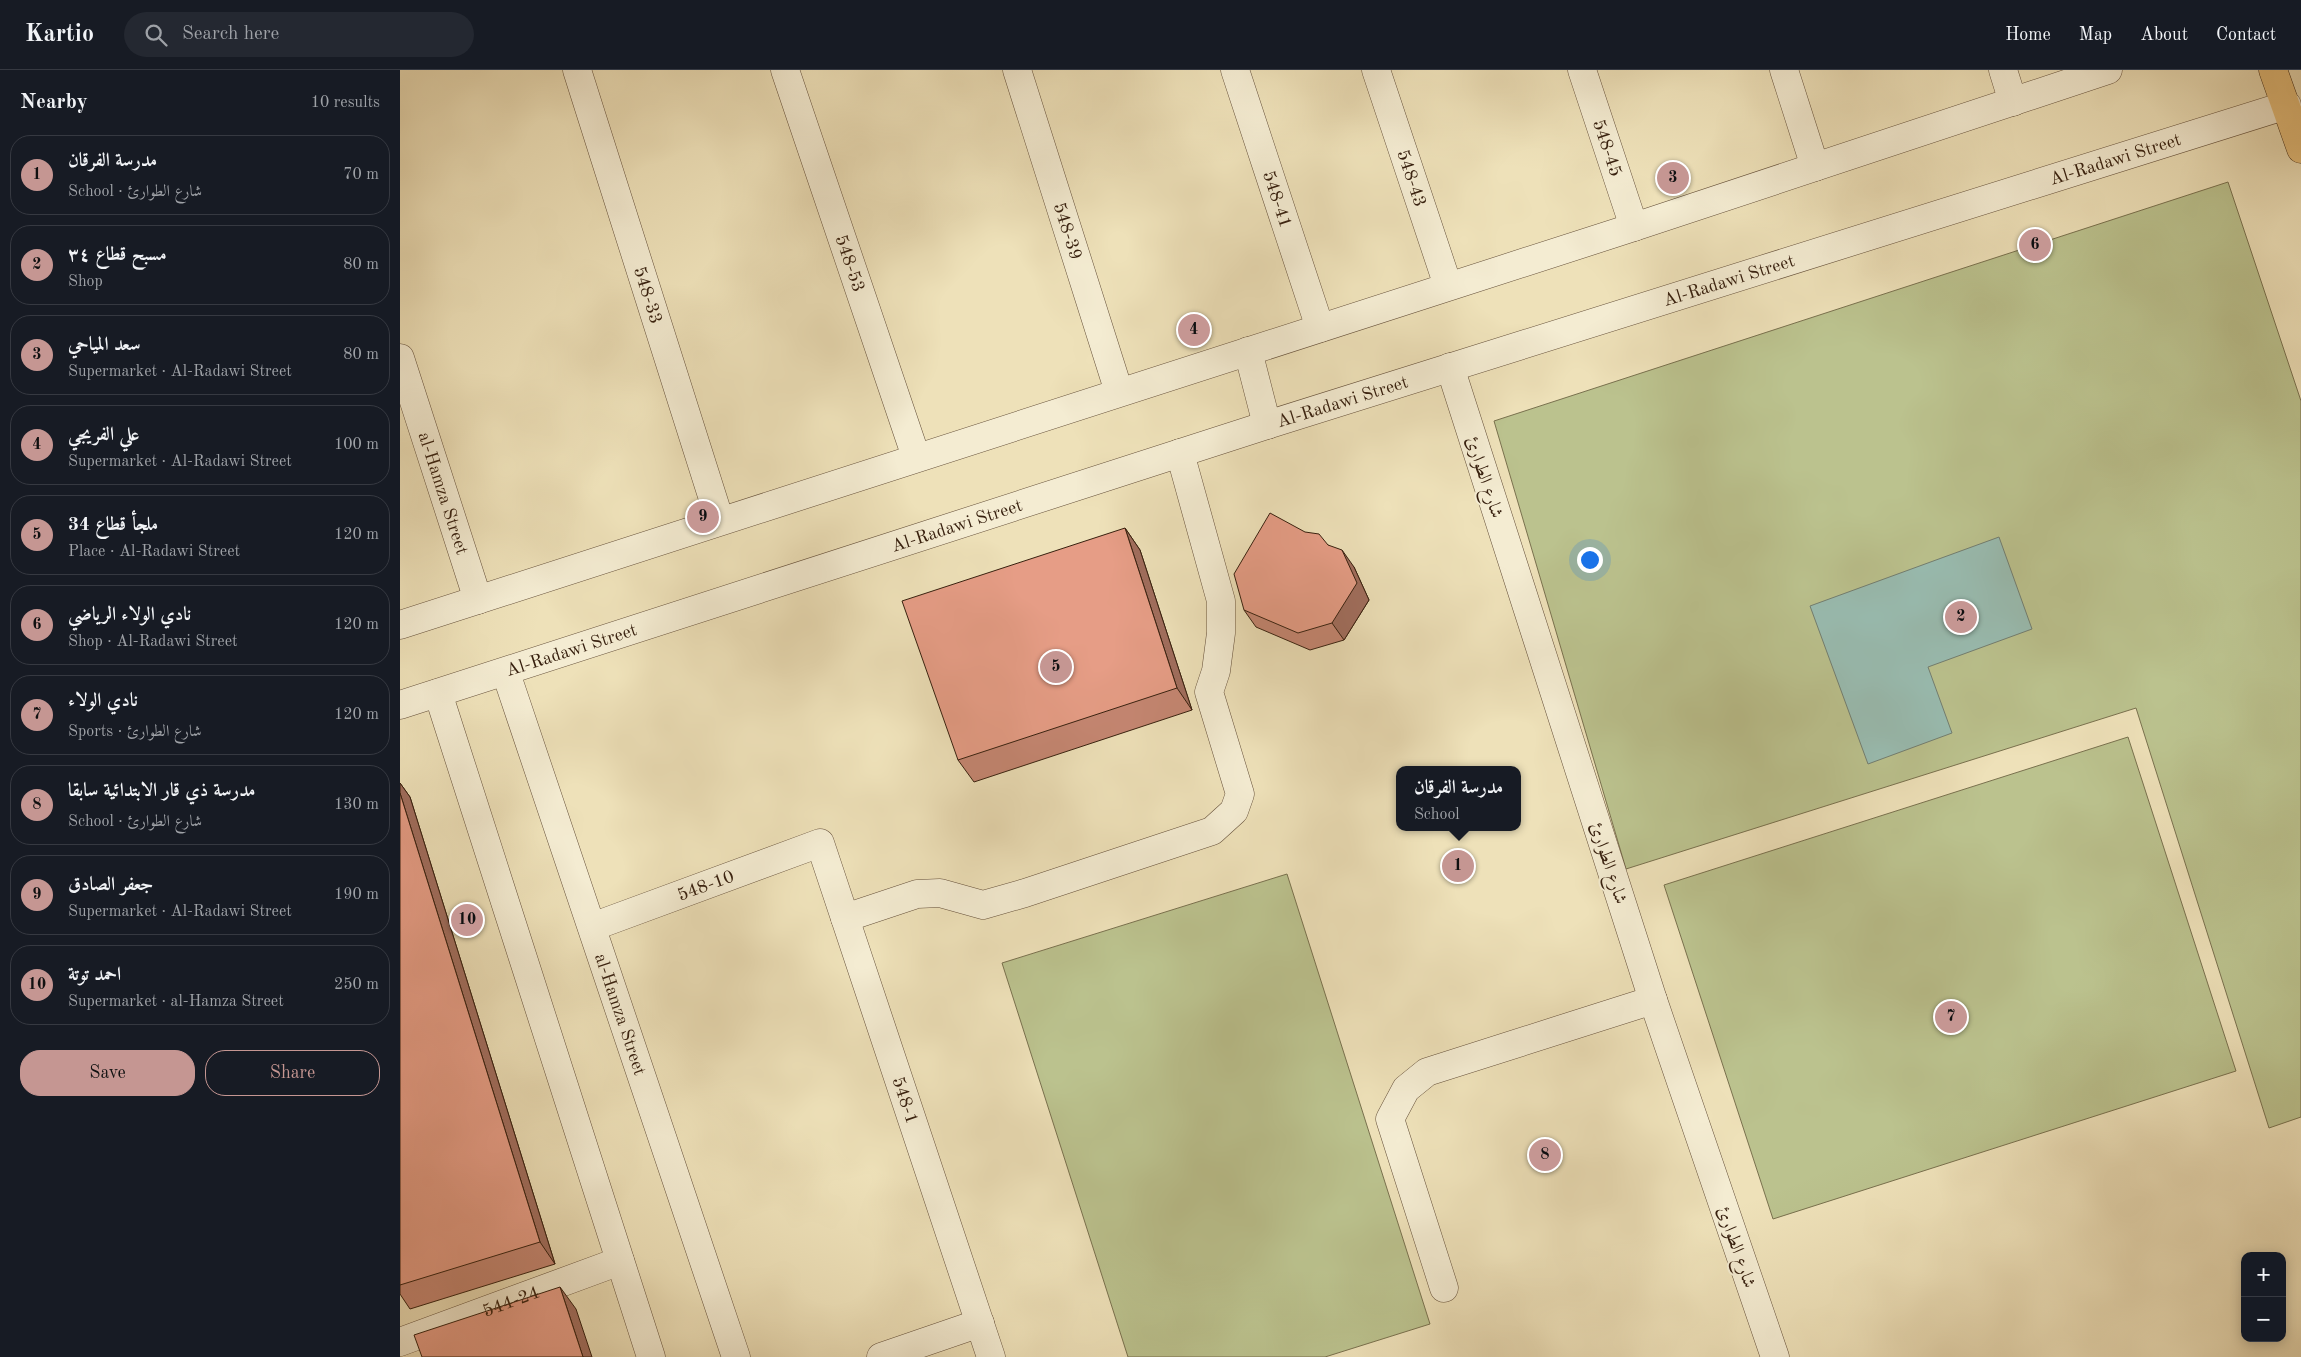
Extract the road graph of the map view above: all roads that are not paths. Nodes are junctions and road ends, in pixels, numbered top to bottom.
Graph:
1 (577, 70) edge
2 (785, 70) edge
3 (1017, 70) edge
4 (1235, 70) edge
5 (1376, 70) edge
6 (1582, 70) edge
7 (1784, 70) edge
8 (2002, 70) edge
9 (2108, 70) edge
10 (2274, 70) edge
11 (2013, 102) junction
12 (2287, 105) junction
13 (2301, 149) edge
14 (1815, 167) junction
15 (1634, 227) junction
16 (1448, 286) junction
17 (1320, 328) junction
18 (1248, 351) junction
19 (400, 358) edge
20 (1450, 367) junction
21 (1118, 392) junction
22 (1267, 425) junction
23 (1180, 453) junction
24 (916, 457) junction
25 (720, 521) junction
26 (478, 600) junction
27 (400, 625) edge
28 (506, 672) junction
29 (438, 693) junction
30 (400, 705) edge
31 (820, 843) joint
32 (845, 918) junction
33 (592, 927) junction
34 (1652, 1000) junction
35 (620, 1261) junction
36 (1444, 1288) dead end
37 (980, 1323) junction
38 (400, 1343) edge
39 (404, 1357) edge
40 (651, 1357) edge
41 (736, 1357) edge
42 (881, 1357) edge
43 (991, 1357) edge
44 (1775, 1357) edge

1 - 25 street, 548-33
2 - 24 street, 548-53
3 - 21 street, 548-39
4 - 17 street, 548-41
5 - 16 street, 548-43
6 - 15 street, 548-45
7 - 14 street
8 - 11 street
9 - 11 street
10 - 12 main road
11 - 14 street
12 - 13 main road
12 - 20 street, Al-Radawi Street
14 - 15 street
15 - 16 street
16 - 17 street
17 - 18 street
18 - 21 street
18 - 22 street
19 - 26 street, al-Hamza Street
20 - 22 street, Al-Radawi Street
20 - 34 street, شارع الطوارئ
21 - 24 street
22 - 23 street, Al-Radawi Street
23 - 28 street, Al-Radawi Street
23 - 32 street
24 - 25 street
25 - 26 street
26 - 27 street
28 - 29 street, Al-Radawi Street
28 - 33 street, al-Hamza Street
29 - 30 street, Al-Radawi Street
29 - 35 street
31 - 32 street, 548-1
31 - 33 street, 548-10
32 - 37 street, 548-1
33 - 41 street, al-Hamza Street
34 - 36 street
34 - 44 street, شارع الطوارئ
35 - 38 street, 544-24
35 - 40 street
37 - 42 street
37 - 43 street, 548-1
38 - 39 street

